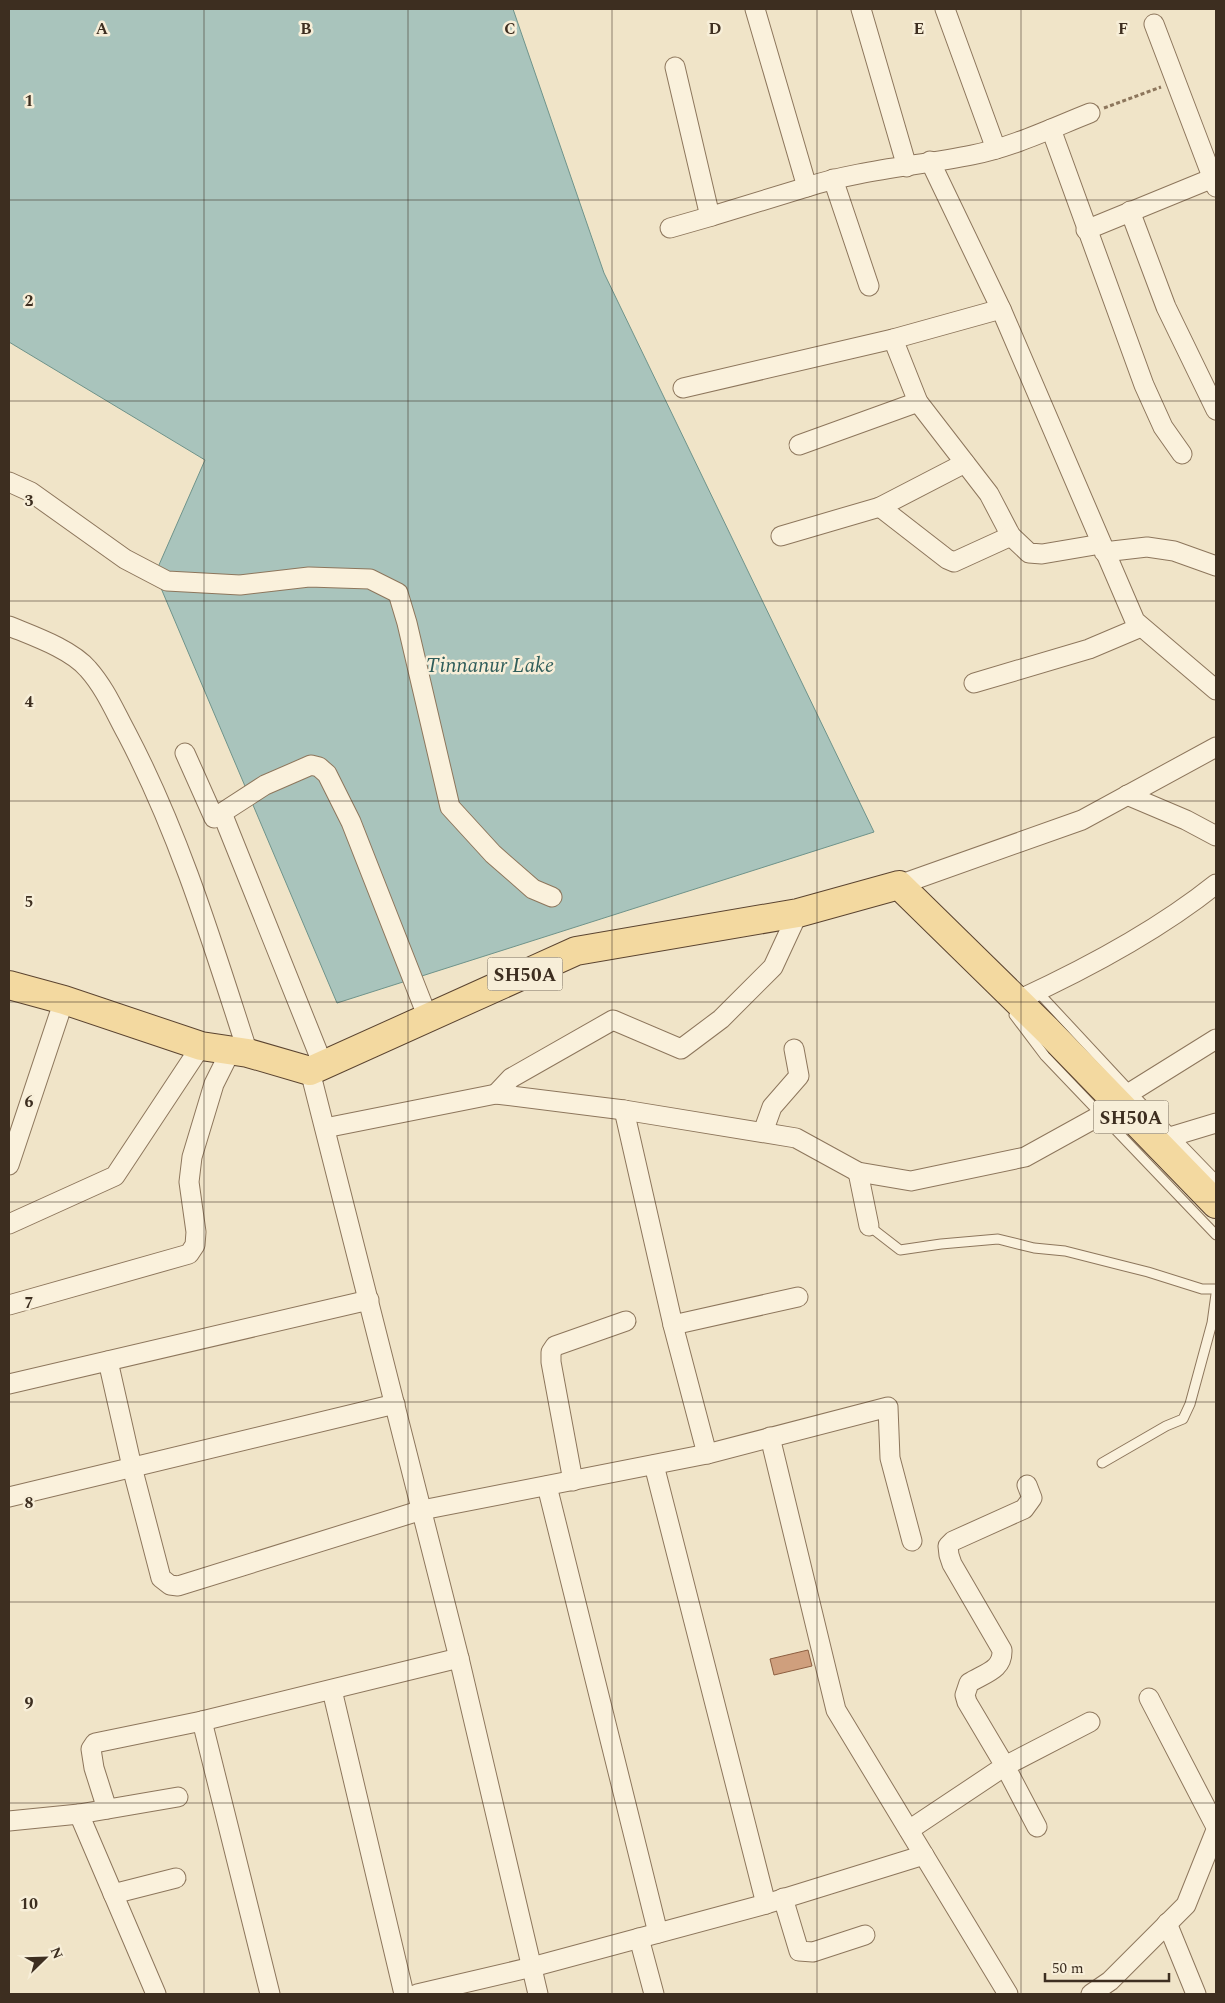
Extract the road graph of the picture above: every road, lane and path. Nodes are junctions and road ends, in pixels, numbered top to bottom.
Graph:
1 (755, 9) edge
2 (861, 9) edge
3 (945, 9) edge
4 (1154, 24) dead end
5 (675, 67) dead end
6 (1176, 81) junction
7 (1090, 112) joint
8 (1051, 129) junction
9 (996, 149) junction
10 (930, 161) junction
11 (908, 167) junction
12 (833, 179) junction
13 (1215, 183) edge
14 (807, 187) junction
15 (1130, 211) junction
16 (712, 216) junction
17 (670, 228) dead end
18 (1086, 230) junction
19 (869, 286) dead end
20 (1001, 309) junction
21 (893, 339) junction
22 (682, 388) dead end
23 (918, 402) junction
24 (1216, 410) edge
25 (799, 445) dead end
26 (1182, 454) dead end
27 (966, 463) junction
28 (9, 482) edge
29 (880, 507) junction
30 (781, 536) dead end
31 (1011, 536) junction
32 (1102, 548) junction
33 (1216, 566) edge
34 (9, 626) edge
35 (1141, 627) junction
36 (974, 682) dead end
37 (1216, 690) edge
38 (1216, 747) edge
39 (185, 753) dead end
40 (1127, 795) junction
41 (222, 813) junction
42 (1216, 836) edge
43 (1216, 884) edge
44 (899, 886) junction
45 (552, 897) dead end
46 (798, 913) junction
47 (9, 986) edge
48 (1026, 996) junction
49 (64, 1000) junction
50 (428, 1018) junction
51 (1216, 1039) edge
52 (201, 1046) junction
53 (794, 1049) dead end
54 (239, 1052) junction
55 (317, 1068) junction
56 (1130, 1092) junction
57 (496, 1094) junction
58 (624, 1110) junction
59 (1101, 1115) junction
60 (1216, 1123) edge
61 (325, 1128) junction
62 (762, 1132) junction
63 (1173, 1136) junction
64 (9, 1166) edge
65 (858, 1172) junction
66 (1216, 1180) edge
67 (1216, 1204) edge
68 (9, 1224) edge
69 (869, 1226) joint
70 (1216, 1235) edge
71 (1216, 1290) edge
72 (1216, 1294) edge
73 (798, 1297) dead end
74 (369, 1300) junction
75 (9, 1304) edge
76 (626, 1321) dead end
77 (674, 1325) junction
78 (108, 1361) junction
79 (9, 1384) edge
80 (395, 1404) junction
81 (770, 1437) junction
82 (707, 1454) junction
83 (1102, 1463) dead end
84 (654, 1465) junction
85 (132, 1467) junction
86 (573, 1481) junction
87 (1027, 1485) dead end
88 (547, 1486) junction
89 (9, 1497) edge
90 (422, 1510) junction
91 (912, 1540) dead end
92 (459, 1658) junction
93 (332, 1690) junction
94 (1149, 1698) dead end
95 (202, 1721) junction
96 (1090, 1722) dead end
97 (1005, 1766) junction
98 (178, 1797) dead end
99 (107, 1809) junction
100 (79, 1814) junction
101 (9, 1821) edge
102 (1037, 1826) dead end
103 (1216, 1828) edge
104 (909, 1830) junction
105 (924, 1855) junction
106 (176, 1878) dead end
107 (113, 1894) junction
108 (775, 1901) junction
109 (1167, 1923) junction
110 (658, 1933) junction
111 (865, 1935) dead end
112 (639, 1938) junction
113 (532, 1967) junction
114 (1111, 1987) edge
115 (425, 1993) edge
116 (156, 1994) edge
117 (270, 1994) edge
118 (404, 1994) edge
119 (538, 1994) edge
120 (654, 1994) edge
121 (1008, 1994) edge
122 (1091, 1994) edge
123 (1196, 1994) edge

1 - 14 street
2 - 11 street
3 - 9 street
4 - 6 street
5 - 16 street
6 - 7 path
6 - 13 street
7 - 8 street
8 - 9 street
8 - 18 street
9 - 10 street
10 - 11 street
10 - 20 street
11 - 12 street
12 - 14 street
12 - 19 street
13 - 15 street
14 - 16 street
15 - 18 street
15 - 24 street
16 - 17 street
18 - 26 street
20 - 21 street
20 - 32 street
21 - 22 street
21 - 23 street
23 - 25 street
23 - 27 street
27 - 29 street
27 - 31 street
28 - 45 street
29 - 30 street
29 - 31 street
31 - 32 street
32 - 33 street
32 - 35 street
34 - 54 street
35 - 36 street
35 - 37 street
38 - 40 street
39 - 41 street
40 - 42 street
40 - 44 street
41 - 50 street
41 - 55 street
43 - 48 street
44 - 46 main road, SH50A
44 - 48 main road, SH50A
46 - 50 main road, SH50A
46 - 57 street
47 - 49 main road
48 - 56 lane
48 - 59 lane
48 - 67 main road, SH50A
49 - 52 main road
49 - 64 street
50 - 55 main road, SH50A
51 - 56 street
52 - 54 main road
52 - 68 street
53 - 62 street
54 - 55 main road
54 - 75 street
55 - 61 street
56 - 63 lane
57 - 58 street
57 - 61 street
58 - 62 street
58 - 77 street
59 - 65 street
59 - 70 lane
60 - 63 street
61 - 74 street
62 - 65 street
63 - 66 lane
65 - 69 street
69 - 71 lane
72 - 83 lane
73 - 77 street
74 - 78 street
74 - 80 street
76 - 86 street
77 - 82 street
78 - 79 street
78 - 85 street
80 - 85 street
80 - 90 street
81 - 82 street
81 - 91 street
81 - 104 street
82 - 84 street
84 - 86 street
84 - 108 street
85 - 89 street
85 - 90 street
86 - 88 street
87 - 97 street
88 - 90 street
88 - 110 street
90 - 92 street
92 - 93 street
92 - 113 street
93 - 95 street
93 - 118 street
94 - 103 street
95 - 99 street
95 - 117 street
96 - 97 street
97 - 102 street
97 - 104 street
98 - 99 street
99 - 100 street
100 - 101 street
100 - 107 street
103 - 109 street
104 - 105 street
105 - 108 street
105 - 121 street
106 - 107 street
107 - 116 street
108 - 110 street
108 - 111 street
109 - 114 street
109 - 123 street
110 - 112 street
112 - 113 street
112 - 120 street
113 - 115 street
113 - 119 street
114 - 122 street

